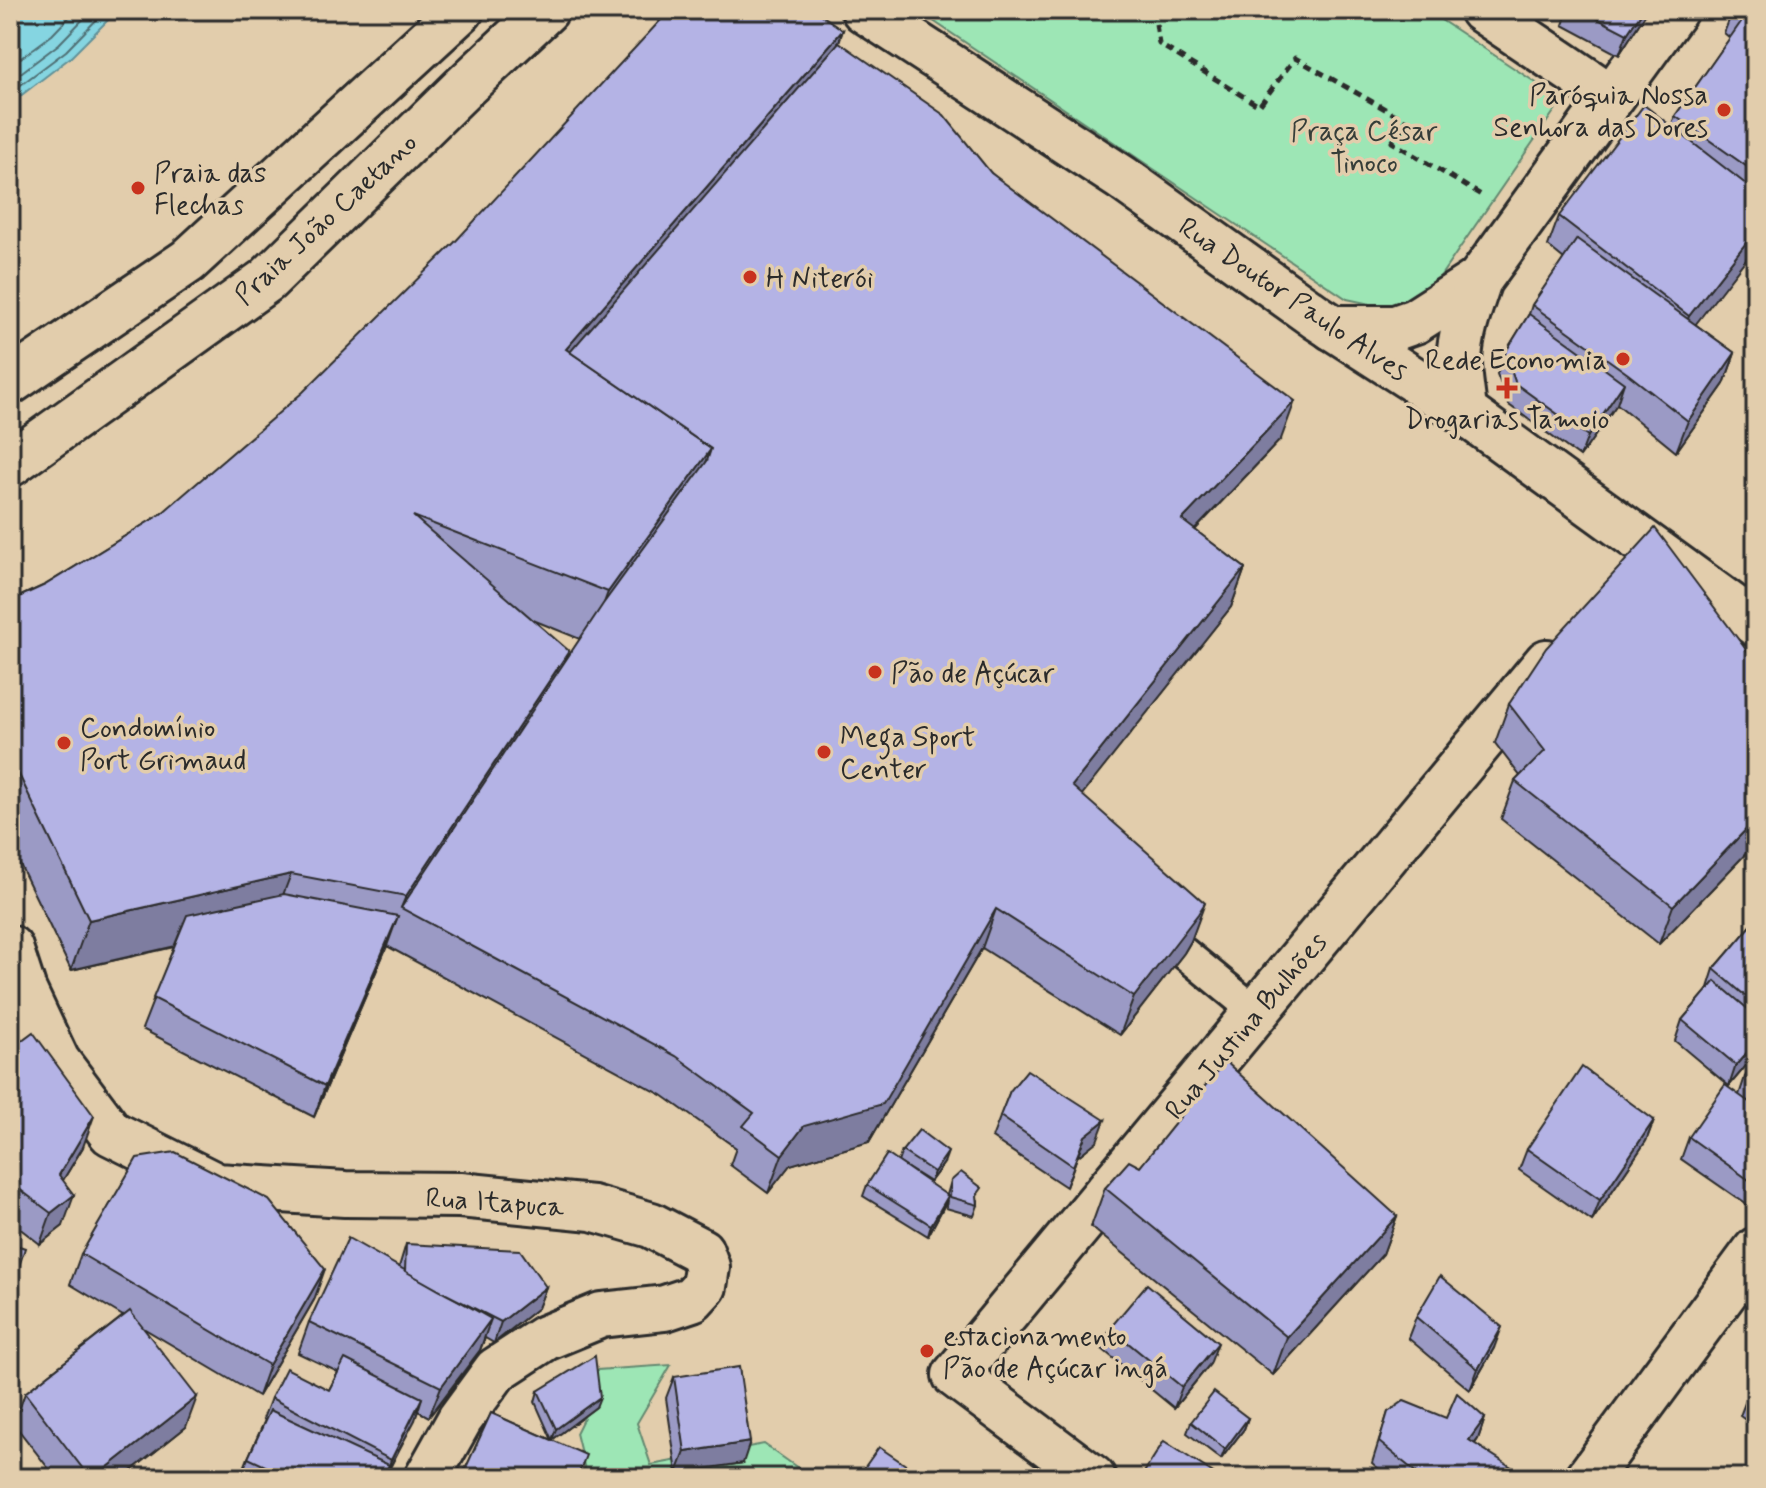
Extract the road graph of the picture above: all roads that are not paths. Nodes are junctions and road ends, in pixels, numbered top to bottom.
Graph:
1 (461, 10) edge
2 (546, 10) edge
3 (864, 10) edge
4 (1482, 10) edge
5 (1675, 10) edge
6 (1611, 97) junction
7 (1479, 280) junction
8 (1333, 328) junction
9 (10, 382) edge
10 (1464, 412) junction
11 (10, 464) edge
12 (1645, 543) junction
13 (1616, 578) edge
14 (1756, 624) edge
15 (1576, 626) edge
16 (10, 948) edge
17 (1184, 953) edge
18 (1256, 1012) junction
19 (1756, 1250) edge
20 (427, 1478) edge
21 (1093, 1478) edge
22 (1588, 1478) edge

1 - 9 street
2 - 11 street, Praia João Caetano
3 - 8 street, Rua Doutor Paulo Alves
4 - 6 street
5 - 6 street
6 - 7 street
7 - 8 street
7 - 10 street
8 - 10 street, Rua Doutor Paulo Alves
10 - 12 street, Rua Doutor Paulo Alves
12 - 13 street
12 - 14 street, Rua Doutor Paulo Alves
15 - 18 street, Rua Justina Bulhões
16 - 20 street, Rua Itapuca
17 - 18 lane
18 - 21 street, Rua Justina Bulhões
19 - 22 street

